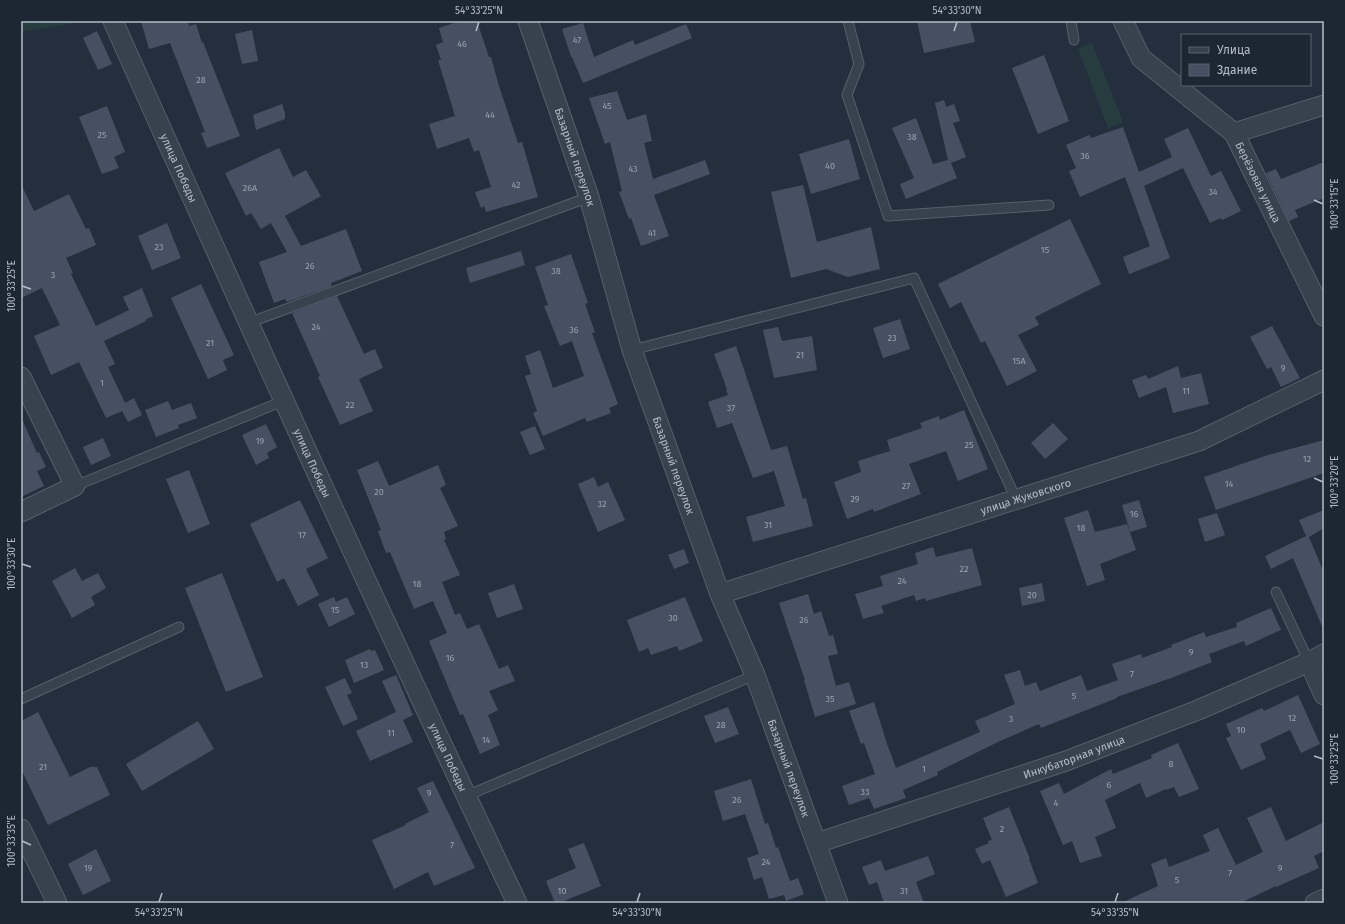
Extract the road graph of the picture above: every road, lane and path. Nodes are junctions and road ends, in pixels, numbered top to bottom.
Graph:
1 (113, 21) edge
2 (528, 21) edge
3 (848, 21) edge
4 (1071, 21) edge
5 (1123, 21) edge
6 (1074, 40) dead end
7 (1324, 105) edge
8 (1234, 133) junction
9 (589, 196) junction
10 (1049, 205) dead end
11 (1324, 316) edge
12 (248, 323) junction
13 (632, 350) junction
14 (21, 377) edge
15 (1324, 380) edge
16 (283, 401) junction
17 (75, 486) junction
18 (1016, 499) junction
19 (21, 512) edge
20 (1276, 592) dead end
21 (720, 594) junction
22 (179, 628) dead end
23 (1317, 658) edge
24 (755, 675) junction
25 (1324, 695) edge
26 (21, 699) edge
27 (466, 796) junction
28 (21, 829) edge
29 (816, 843) junction
30 (1324, 899) edge
31 (57, 903) edge
32 (517, 903) edge
33 (838, 903) edge
34 (1315, 903) edge

1 - 12 street, улица Победы
2 - 9 street, Базарный переулок
3 - 10 lane
4 - 6 lane
5 - 8 street
7 - 8 street, Берёзовая улица
8 - 11 street, Берёзовая улица
9 - 12 lane
9 - 13 street, Базарный переулок
12 - 16 street, улица Победы
13 - 18 lane
13 - 21 street, Базарный переулок
14 - 17 street
15 - 18 street, улица Жуковского
16 - 17 lane
16 - 27 street, улица Победы
17 - 19 street
18 - 21 street, улица Жуковского
20 - 23 lane
21 - 24 street, Базарный переулок
22 - 26 lane
23 - 25 street
23 - 29 street, Инкубаторная улица
24 - 27 lane
24 - 29 street, Базарный переулок
27 - 32 street, улица Победы
28 - 31 street
29 - 33 street, Базарный переулок
30 - 34 street

